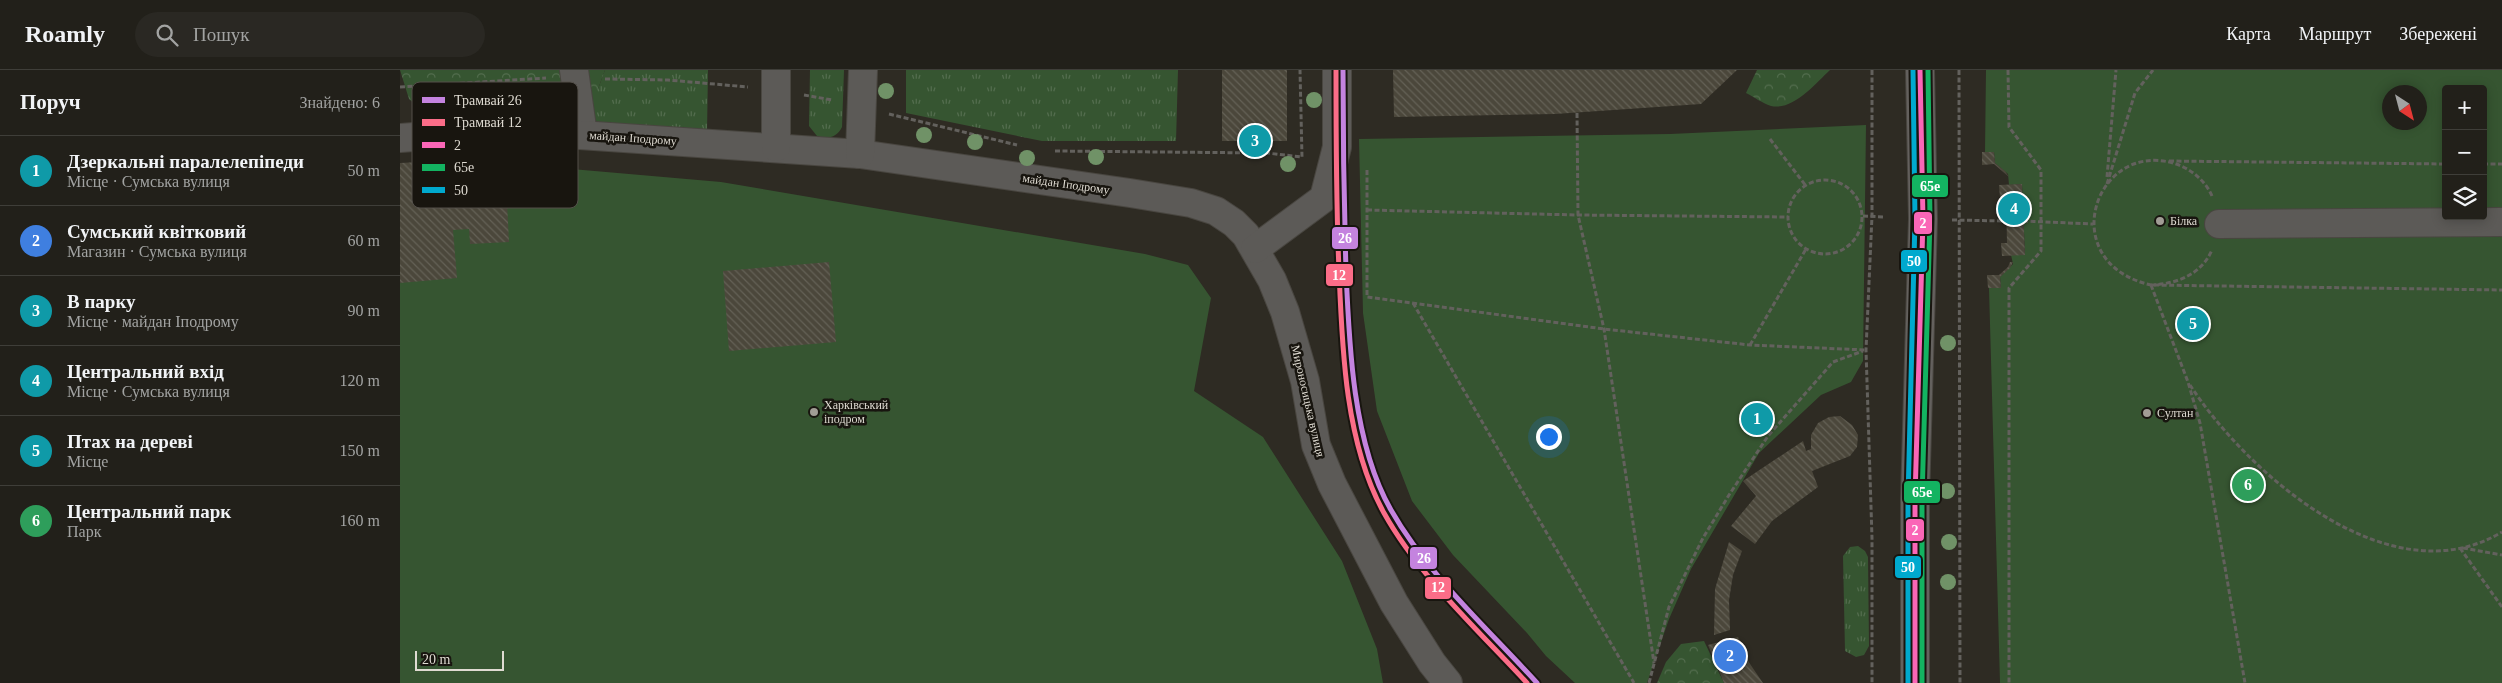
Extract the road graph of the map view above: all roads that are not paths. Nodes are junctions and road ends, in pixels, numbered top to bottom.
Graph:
1 (863, 70) edge
2 (1337, 70) edge
3 (1920, 70) edge
4 (776, 80) edge
5 (578, 97) edge
6 (578, 135) edge
7 (583, 135) junction
8 (776, 147) junction
9 (860, 154) junction
10 (2502, 222) edge
11 (2219, 224) road end
12 (1255, 249) junction
13 (1448, 683) edge
14 (1915, 683) edge

1 - 9 street
2 - 12 street
3 - 14 main road
4 - 8 street
5 - 7 street
6 - 7 street, майдан Іподрому
7 - 8 street, майдан Іподрому
8 - 9 street, майдан Іподрому
9 - 12 street, майдан Іподрому
10 - 11 street
12 - 13 street, Мироносицька вулиця

